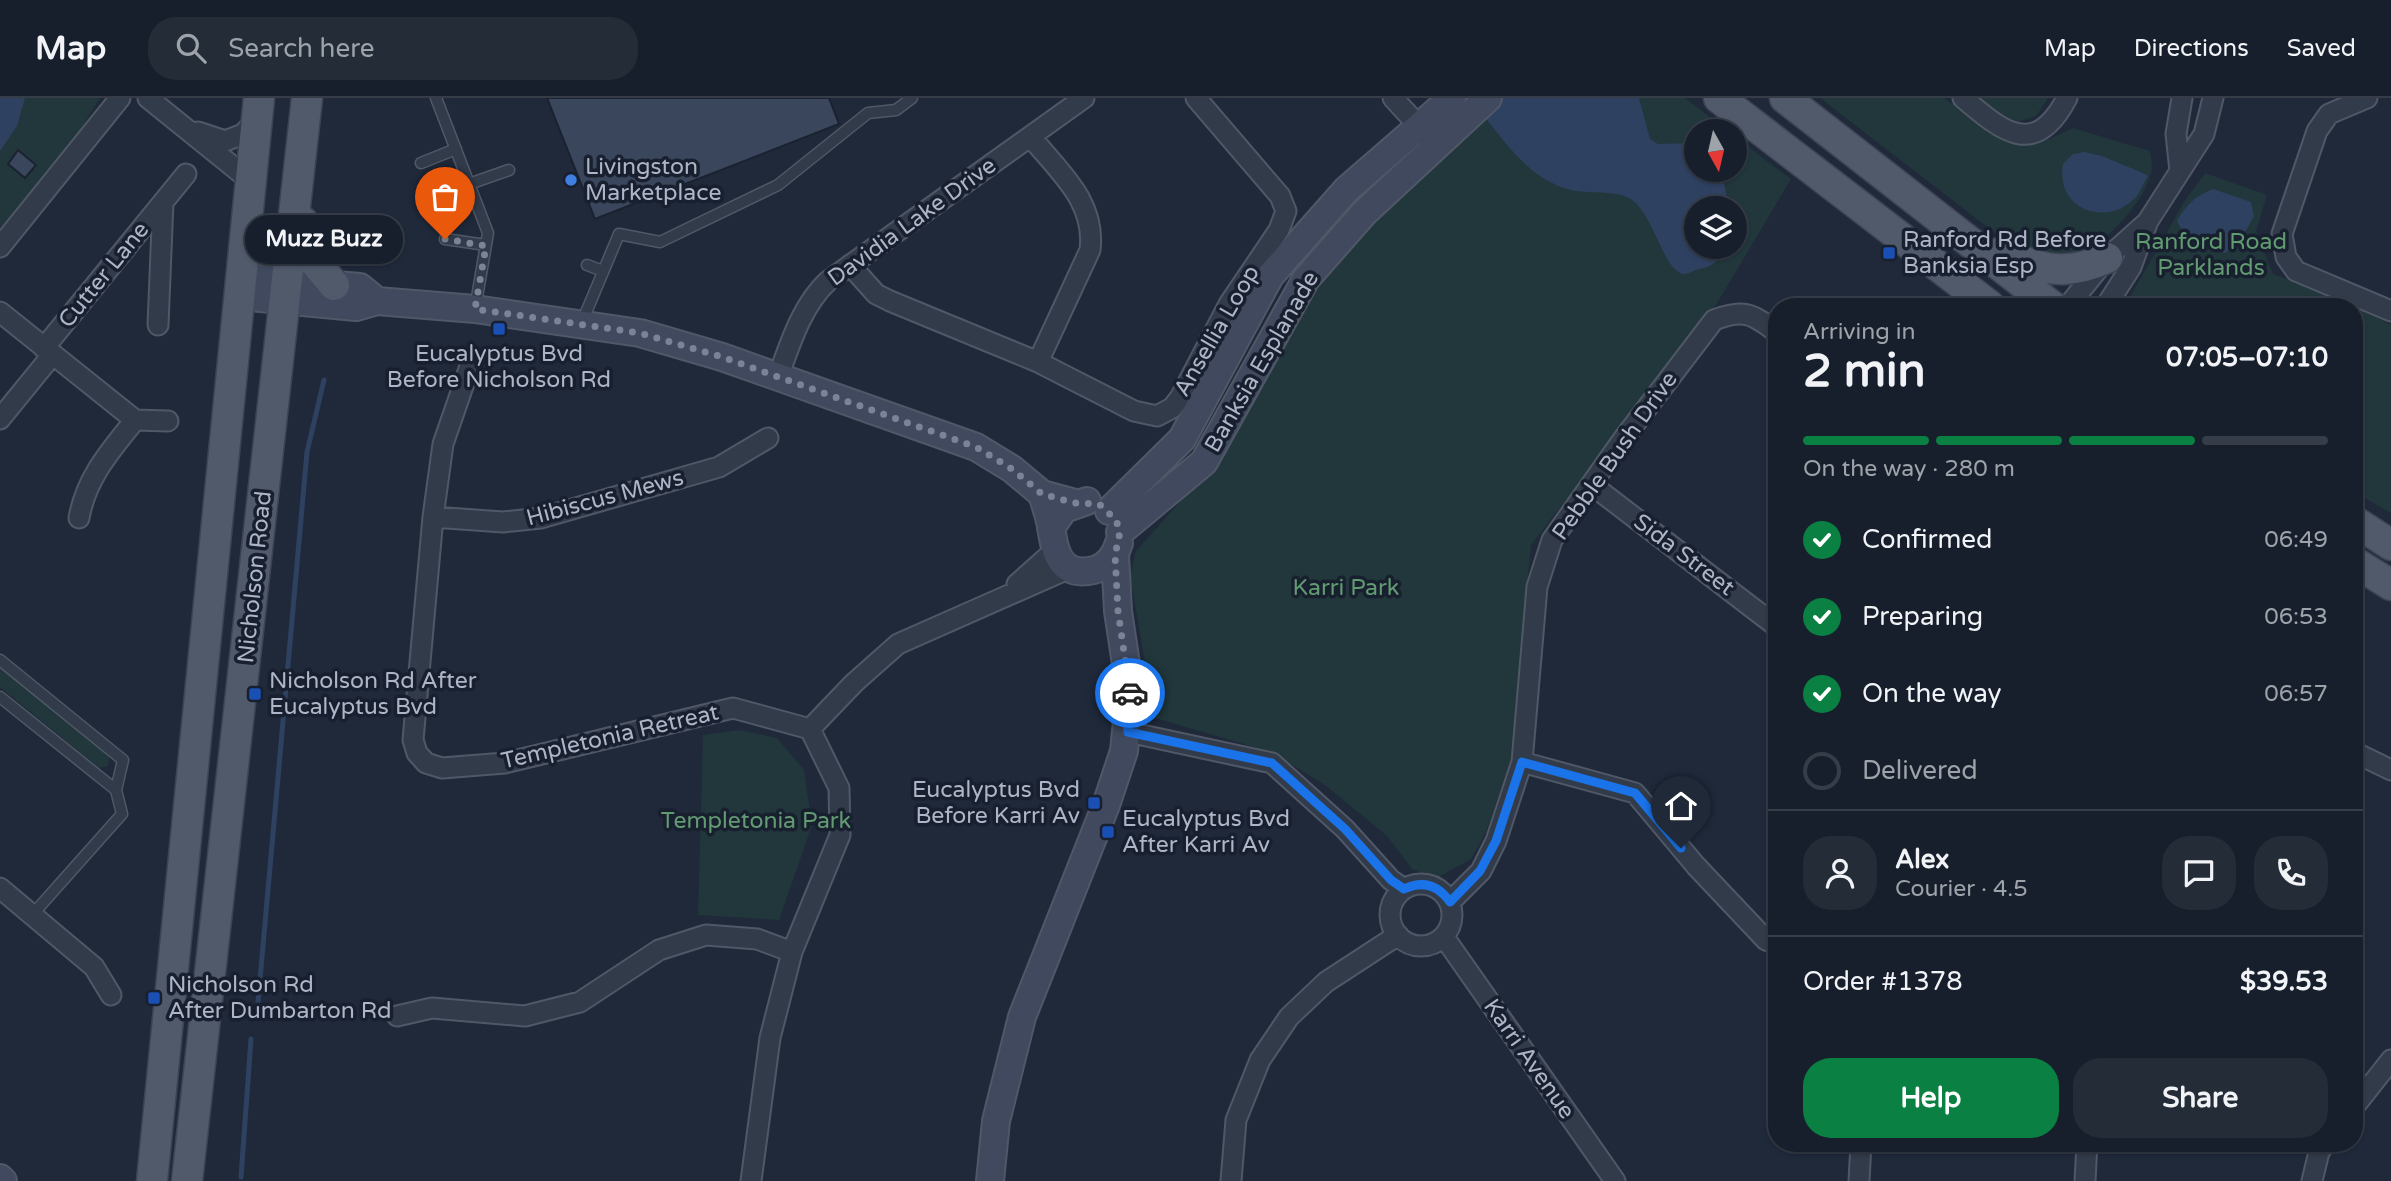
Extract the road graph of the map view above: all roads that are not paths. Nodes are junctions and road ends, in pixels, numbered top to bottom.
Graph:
1 (120, 98) edge
2 (148, 98) edge
3 (307, 98) edge
4 (436, 98) edge
5 (912, 98) edge
6 (1084, 98) edge
7 (1196, 98) edge
8 (1393, 98) edge
9 (1452, 98) edge
10 (1718, 98) edge
11 (1785, 98) edge
12 (1963, 98) edge
13 (2067, 98) edge
14 (2182, 98) edge
15 (2213, 98) edge
16 (2367, 98) edge
17 (1480, 107) edge
18 (258, 109) edge
19 (176, 120) junction
20 (1031, 136) junction
21 (1428, 137) junction
22 (456, 149) junction
23 (421, 163) dead end
24 (509, 170) dead end
25 (2180, 171) junction
26 (186, 174) dead end
27 (252, 182) junction
28 (470, 184) junction
29 (298, 191) junction
30 (163, 202) junction
31 (2148, 220) junction
32 (445, 239) dead end
33 (1972, 244) junction
34 (486, 246) junction
35 (0, 247) edge
36 (2107, 258) junction
37 (587, 265) dead end
38 (850, 265) junction
39 (603, 271) junction
40 (334, 285) junction
41 (241, 286) junction
42 (287, 292) junction
43 (1980, 298) edge
44 (2042, 298) edge
45 (2074, 298) edge
46 (2111, 298) edge
47 (2360, 298) edge
48 (2363, 299) edge
49 (377, 301) junction
50 (475, 309) junction
51 (2391, 311) edge
52 (0, 312) edge
53 (582, 322) junction
54 (158, 325) dead end
55 (1768, 325) edge
56 (49, 351) junction
57 (1038, 362) junction
58 (470, 366) dead end
59 (778, 377) junction
60 (0, 419) edge
61 (135, 420) junction
62 (168, 421) dead end
63 (768, 438) dead end
64 (1592, 485) junction
65 (1042, 494) junction
66 (1075, 503) junction
67 (433, 517) junction
68 (79, 518) dead end
69 (2363, 527) edge
70 (1115, 533) junction
71 (2391, 545) edge
72 (1064, 554) junction
73 (2363, 568) edge
74 (2391, 585) edge
75 (1118, 611) junction
76 (1768, 619) edge
77 (0, 660) edge
78 (0, 697) edge
79 (810, 729) junction
80 (1128, 732) junction
81 (2363, 756) edge
82 (1522, 762) junction
83 (2391, 770) edge
84 (116, 790) junction
85 (0, 888) edge
86 (1404, 889) junction
87 (1450, 902) junction
88 (33, 914) junction
89 (1398, 935) junction
90 (1444, 937) junction
91 (1768, 941) edge
92 (792, 952) junction
93 (111, 995) dead end
94 (397, 1016) dead end
95 (2391, 1060) edge
96 (2363, 1096) edge
97 (1861, 1152) edge
98 (2086, 1152) edge
99 (2319, 1152) edge
100 (187, 1180) edge
101 (152, 1181) edge
102 (751, 1181) edge
103 (990, 1181) edge
104 (1231, 1181) edge
105 (1615, 1181) edge
106 (1859, 1181) edge
107 (2084, 1181) edge
108 (2312, 1181) edge

1 - 35 street
2 - 19 street
3 - 29 main road, Nicholson Road
4 - 22 lane
5 - 39 lane
6 - 20 street, Davidia Lake Drive
7 - 57 street, Ansellia Loop
8 - 21 street
9 - 21 street, Banksia Esplanade
10 - 43 main road
11 - 33 main road
12 - 13 street
14 - 25 street
15 - 25 street
16 - 47 street
17 - 21 street, Banksia Esplanade
18 - 19 street
18 - 27 main road, Nicholson Road
19 - 27 street
20 - 38 street, Davidia Lake Drive
20 - 57 street
21 - 70 street, Banksia Esplanade
22 - 23 lane
22 - 28 lane
24 - 28 lane
25 - 31 street
26 - 30 street, Cutter Lane
27 - 41 main road, Nicholson Road
28 - 34 lane
29 - 40 main road
29 - 42 main road, Nicholson Road
30 - 54 street, Cutter Lane
30 - 56 street, Cutter Lane
31 - 36 street
31 - 46 street
32 - 34 lane
33 - 36 main road
33 - 44 main road
34 - 50 lane
36 - 45 street
37 - 39 lane
38 - 57 street, Ansellia Loop
38 - 59 street, Davidia Lake Drive
39 - 53 lane
40 - 42 street
40 - 49 street
41 - 42 street
41 - 101 main road, Nicholson Road
42 - 49 street
42 - 100 main road, Nicholson Road
48 - 51 street
49 - 50 street
50 - 53 street
52 - 56 street
53 - 59 street
55 - 64 street, Pebble Bush Drive
56 - 60 street, Cutter Lane
56 - 61 street
58 - 67 street, Templetonia Retreat
59 - 65 street
61 - 62 street
61 - 68 street
63 - 67 street, Hibiscus Mews
64 - 76 street, Sida Street
64 - 82 street, Pebble Bush Drive
65 - 66 street
65 - 72 street
66 - 70 street
66 - 72 street
67 - 79 street, Templetonia Retreat
69 - 71 main road
70 - 72 street, Banksia Esplanade
70 - 75 street
72 - 75 street
72 - 79 street
73 - 74 main road
75 - 80 street
77 - 84 lane
78 - 84 lane
79 - 92 street
80 - 86 street
80 - 103 street
81 - 83 street
82 - 87 street, Pebble Bush Drive
82 - 91 street
84 - 88 lane
85 - 88 street
86 - 87 street
86 - 89 street
87 - 90 street
88 - 93 street
89 - 90 street
89 - 104 street
90 - 105 street, Karri Avenue
92 - 94 street
92 - 102 street
95 - 96 street
97 - 106 street
98 - 107 street
99 - 108 street

